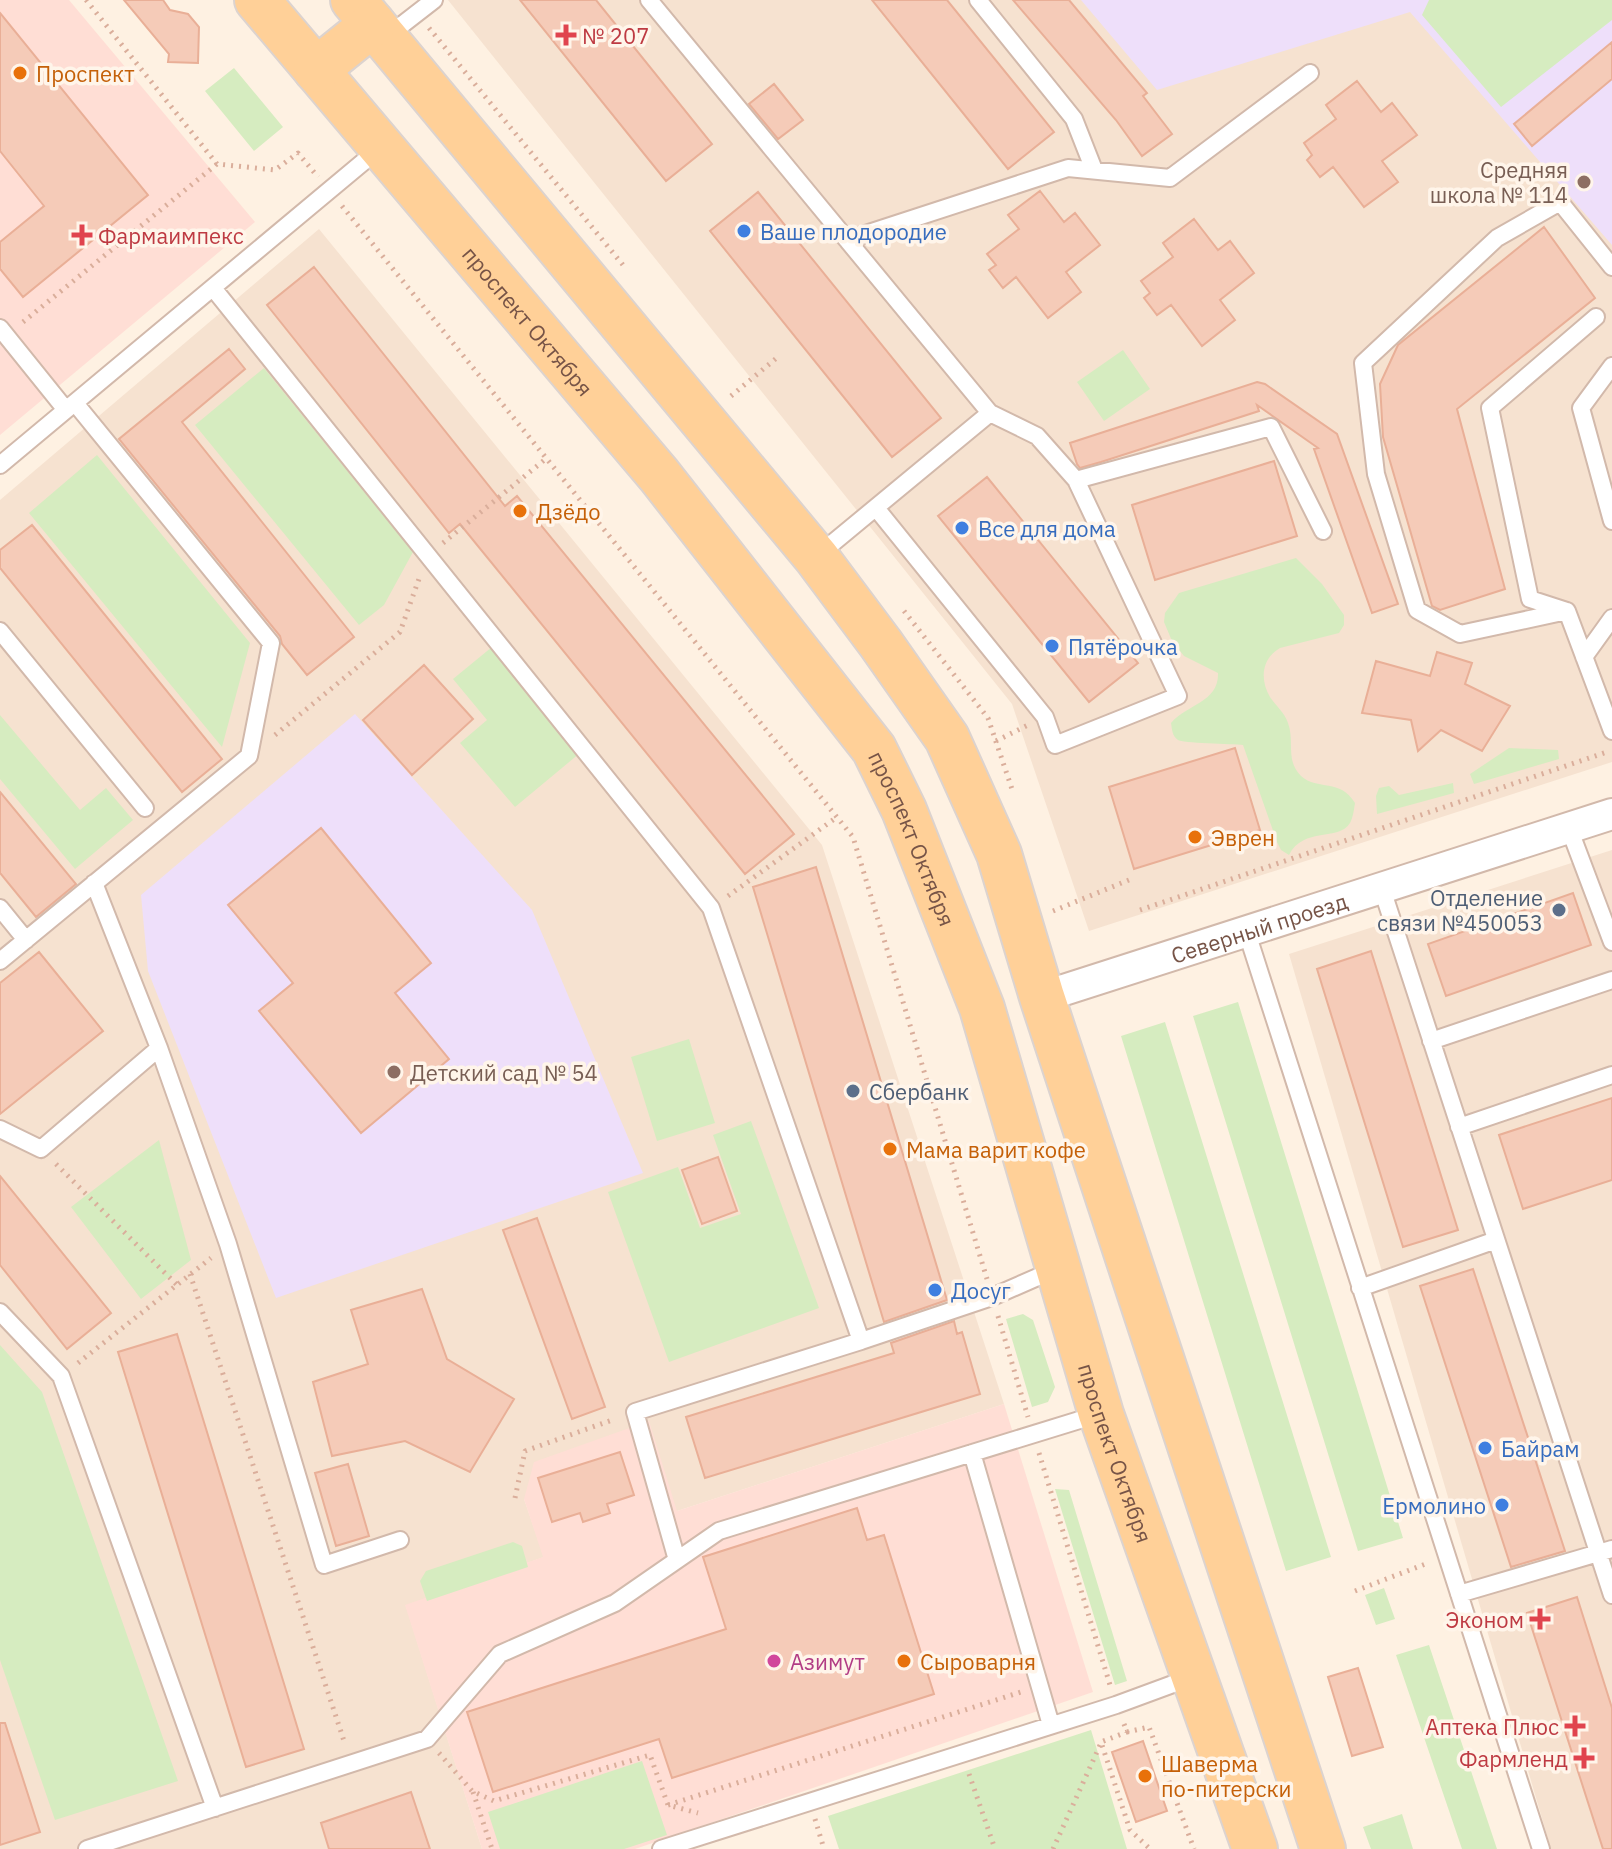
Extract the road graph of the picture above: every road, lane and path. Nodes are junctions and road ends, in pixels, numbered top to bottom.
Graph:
1 (86, 0) edge
2 (257, 0) edge
3 (434, 0) edge
4 (673, 0) edge
5 (978, 0) edge
6 (653, 5) edge
7 (370, 21) edge
8 (316, 70) junction
9 (1310, 73) dead end
10 (380, 148) junction
11 (217, 164) junction
12 (1094, 170) junction
13 (329, 191) junction
14 (847, 240) junction
15 (1612, 267) edge
16 (213, 288) junction
17 (1596, 317) dead end
18 (8, 327) edge
19 (779, 356) dead end
20 (1612, 366) edge
21 (731, 396) dead end
22 (70, 406) junction
23 (990, 413) junction
24 (548, 457) junction
25 (0, 465) edge
26 (1076, 480) junction
27 (876, 508) junction
28 (1612, 521) edge
29 (1323, 531) dead end
30 (428, 555) junction
31 (816, 557) junction
32 (1567, 611) junction
33 (1612, 618) edge
34 (0, 631) edge
35 (1584, 657) junction
36 (1612, 731) edge
37 (1612, 751) edge
38 (249, 756) junction
39 (145, 808) dead end
40 (1612, 814) edge
41 (837, 817) junction
42 (1569, 828) junction
43 (1129, 880) dead end
44 (94, 883) junction
45 (1382, 889) junction
46 (0, 908) edge
47 (711, 908) junction
48 (1140, 910) dead end
49 (1053, 911) dead end
50 (1247, 933) junction
51 (26, 940) junction
52 (1612, 942) edge
53 (0, 961) edge
54 (1612, 980) edge
55 (1042, 997) junction
56 (1431, 1041) junction
57 (159, 1048) junction
58 (1612, 1075) edge
59 (1459, 1127) junction
60 (0, 1129) edge
61 (41, 1149) junction
62 (1496, 1240) junction
63 (228, 1244) junction
64 (1059, 1268) junction
65 (190, 1274) junction
66 (177, 1285) junction
67 (1360, 1288) junction
68 (992, 1297) junction
69 (0, 1312) edge
70 (861, 1341) junction
71 (61, 1376) junction
72 (635, 1412) junction
73 (1101, 1414) junction
74 (1033, 1435) junction
75 (972, 1453) junction
76 (515, 1498) dead end
77 (400, 1540) dead end
78 (1605, 1551) edge
79 (1446, 1556) junction
80 (677, 1560) junction
81 (1355, 1591) dead end
82 (1459, 1594) junction
83 (1612, 1595) edge
84 (1194, 1677) junction
85 (1039, 1686) junction
86 (1116, 1705) junction
87 (1051, 1725) junction
88 (1127, 1732) junction
89 (427, 1739) junction
90 (1101, 1742) junction
91 (962, 1752) junction
92 (352, 1764) junction
93 (472, 1791) junction
94 (668, 1805) junction
95 (215, 1808) junction
96 (740, 1824) junction
97 (87, 1849) edge
98 (492, 1849) edge
99 (661, 1849) edge
100 (995, 1849) edge
101 (1053, 1849) edge
102 (1150, 1849) edge
103 (1194, 1849) edge
104 (1255, 1849) edge
105 (1323, 1849) edge
106 (1541, 1849) edge

1 - 11 path
2 - 8 main road, проспект Октября
3 - 7 lane
4 - 6 lane
5 - 12 lane
6 - 14 lane
7 - 8 main road
7 - 31 main road
8 - 10 main road, проспект Октября
9 - 12 lane
10 - 13 lane
10 - 64 main road, проспект Октября
11 - 13 path
11 - 18 path
12 - 14 lane
13 - 16 lane
13 - 24 path
14 - 23 lane
15 - 32 lane
16 - 22 lane
16 - 30 lane
17 - 32 lane
18 - 22 lane
19 - 21 path
20 - 28 lane
22 - 25 lane
22 - 38 lane
23 - 26 lane
23 - 27 lane
24 - 30 path
24 - 41 path
26 - 27 lane
26 - 29 lane
27 - 31 lane
30 - 38 path
30 - 47 lane
31 - 55 main road
32 - 35 lane
33 - 35 lane
34 - 39 lane
35 - 36 lane
37 - 48 path
38 - 44 lane
40 - 42 street, Северный проезд
41 - 47 path
41 - 68 path
42 - 45 street, Северный проезд
42 - 52 lane
43 - 49 path
44 - 51 lane
44 - 57 lane
45 - 50 street, Северный проезд
45 - 56 lane
46 - 51 lane
47 - 70 lane
50 - 55 street, Северный проезд
50 - 67 lane
51 - 53 lane
54 - 56 lane
55 - 105 main road
56 - 59 lane
57 - 61 lane
57 - 63 lane
58 - 59 lane
59 - 62 lane
60 - 61 lane
61 - 66 path
62 - 67 lane
62 - 78 lane
63 - 65 path
63 - 77 lane
64 - 68 lane
64 - 73 main road, проспект Октября
65 - 66 path
65 - 92 path
66 - 71 path
67 - 79 lane
68 - 70 lane
68 - 74 path
69 - 71 lane
70 - 72 lane
71 - 95 lane
72 - 76 path
72 - 80 lane
73 - 74 lane
73 - 84 main road, проспект Октября
74 - 75 lane
74 - 86 path
75 - 80 lane
75 - 85 lane
78 - 82 lane
78 - 83 lane
79 - 81 path
79 - 82 lane
80 - 89 lane
82 - 106 lane
84 - 86 lane
84 - 104 main road, проспект Октября
85 - 87 lane
85 - 94 path
86 - 87 lane
86 - 88 path
86 - 90 path
87 - 91 lane
88 - 90 path
88 - 103 path
89 - 92 lane
89 - 93 path
90 - 101 path
90 - 102 path
91 - 96 lane
91 - 100 path
92 - 95 lane
93 - 94 path
93 - 98 path
94 - 96 path
95 - 97 lane
96 - 99 lane

